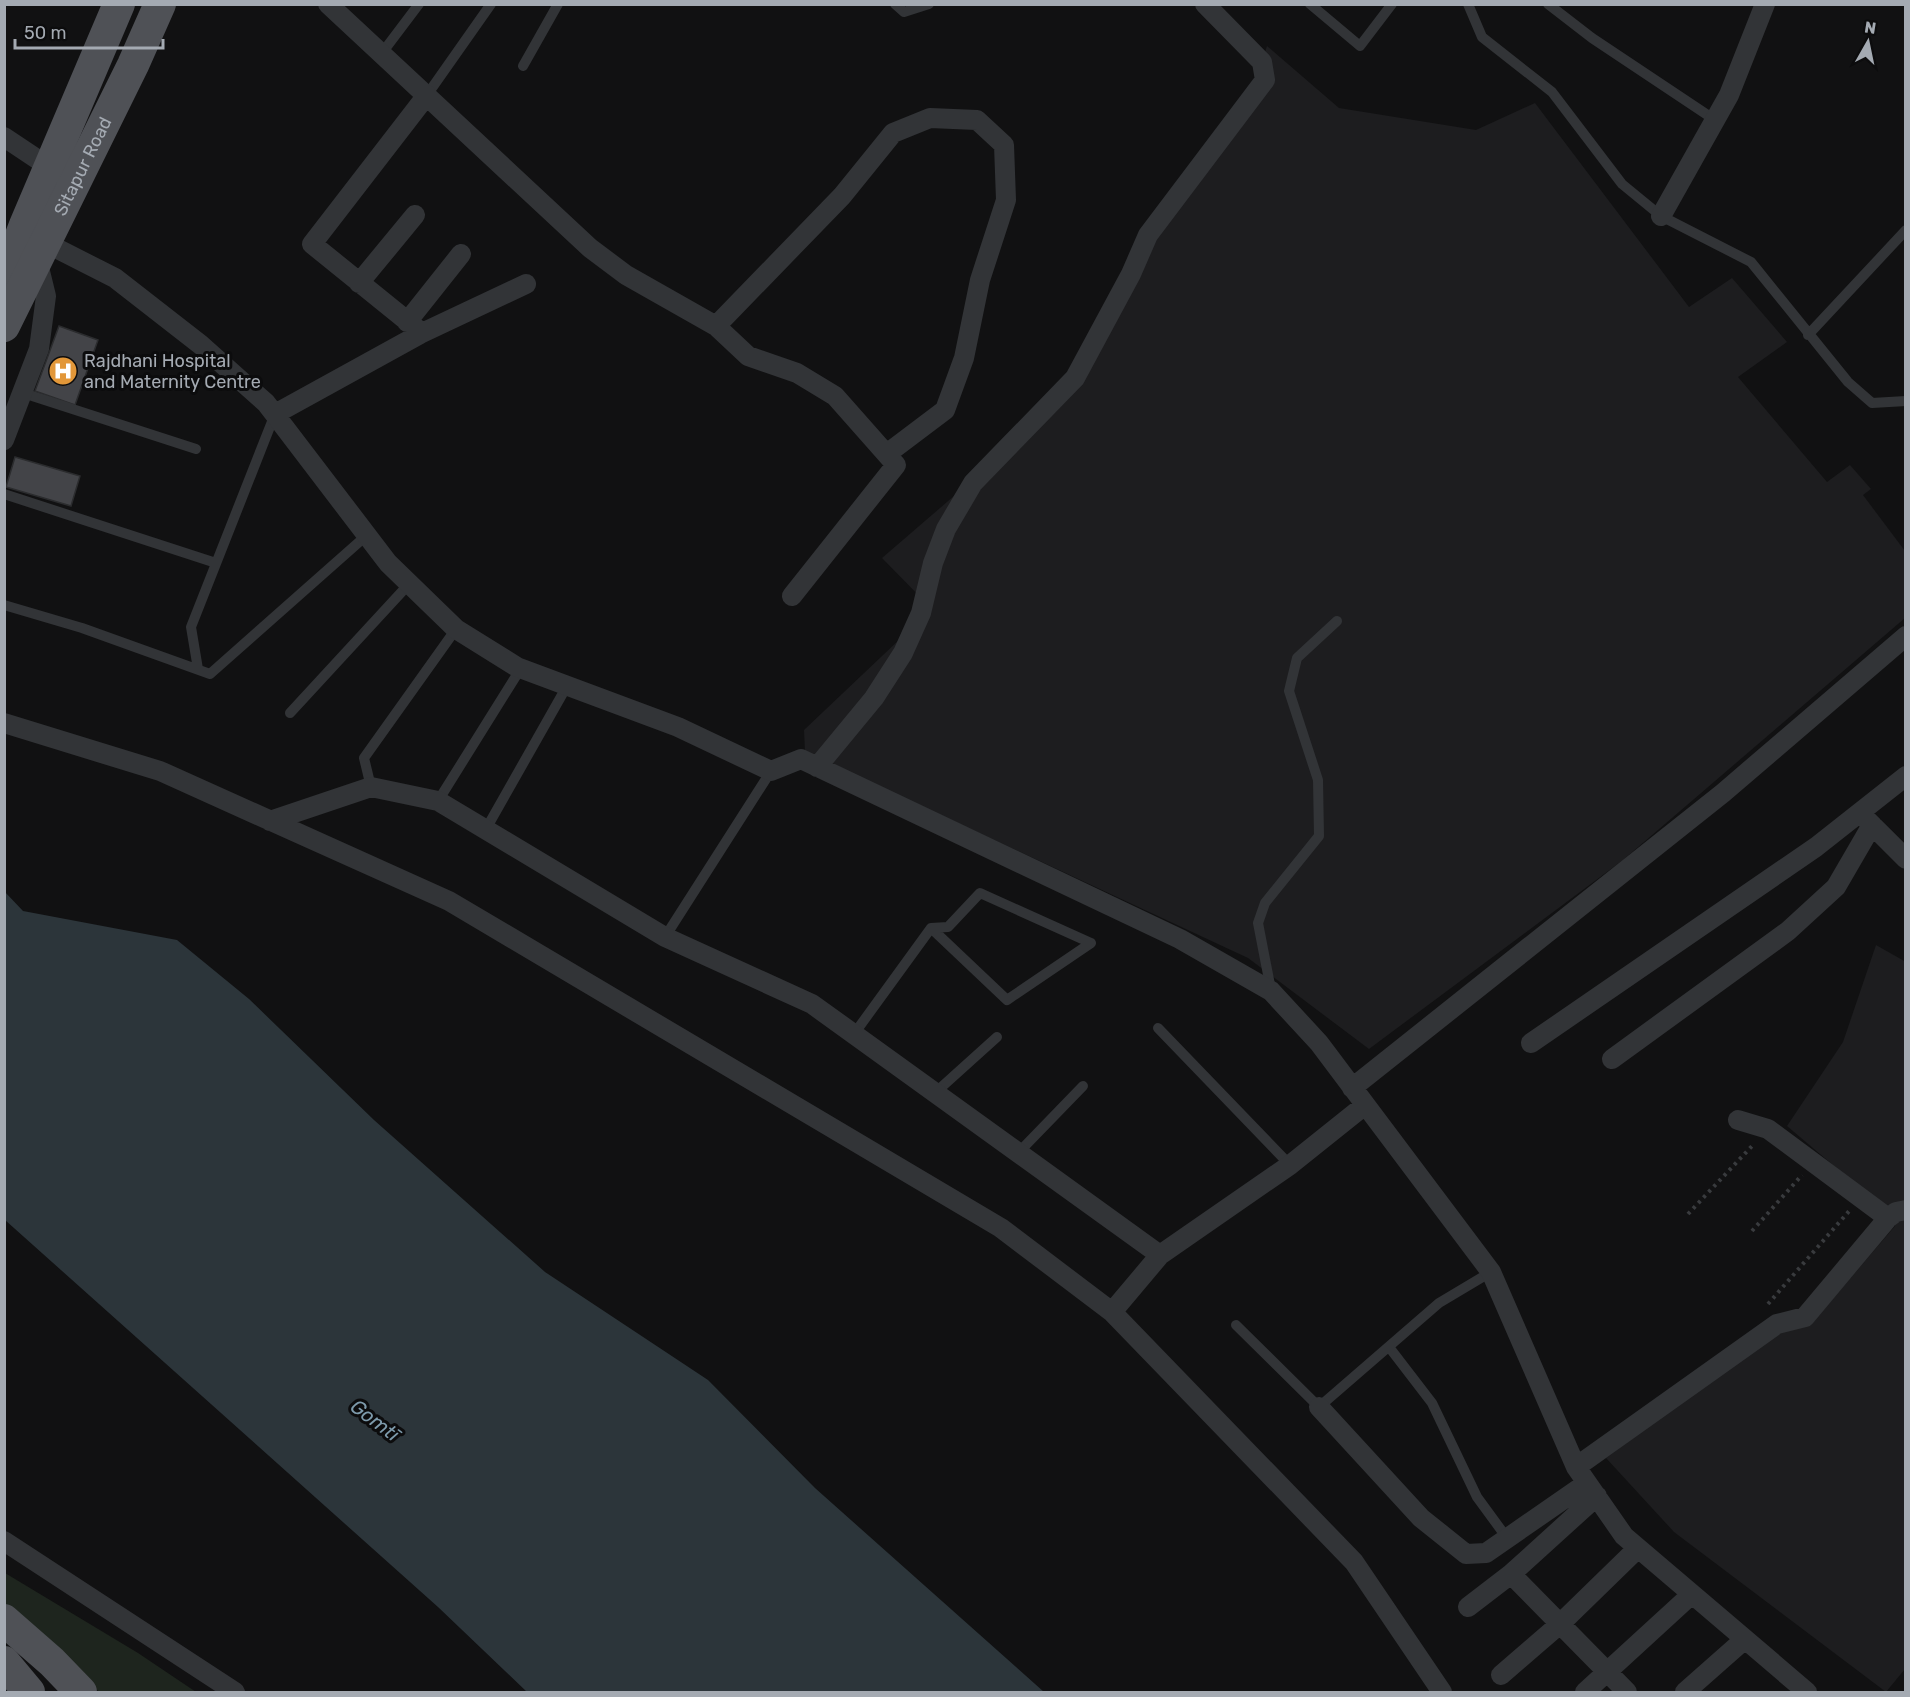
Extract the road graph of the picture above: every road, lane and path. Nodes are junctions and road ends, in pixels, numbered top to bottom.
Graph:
1 (119, 4) edge
2 (160, 4) edge
3 (328, 4) edge
4 (419, 4) edge
5 (491, 4) edge
6 (558, 4) edge
7 (895, 4) edge
8 (929, 4) edge
9 (1205, 4) edge
10 (1310, 4) edge
11 (1392, 4) edge
12 (1468, 4) edge
13 (1548, 4) edge
14 (1765, 4) edge
15 (382, 54) junction
16 (523, 66) dead end
17 (427, 95) junction
18 (1715, 120) junction
19 (4, 137) edge
20 (49, 167) junction
21 (415, 215) dead end
22 (1661, 216) junction
23 (1905, 230) edge
24 (40, 250) junction
25 (462, 254) dead end
26 (4, 280) edge
27 (359, 283) junction
28 (526, 284) dead end
29 (4, 326) edge
30 (717, 326) junction
31 (414, 328) junction
32 (1808, 335) junction
33 (1905, 390) edge
34 (23, 393) junction
35 (1902, 401) edge
36 (275, 414) junction
37 (4, 440) edge
38 (196, 448) dead end
39 (888, 453) junction
40 (4, 494) edge
41 (366, 535) junction
42 (216, 563) junction
43 (409, 584) junction
44 (792, 596) dead end
45 (4, 605) edge
46 (1336, 621) dead end
47 (456, 629) junction
48 (1905, 636) edge
49 (521, 668) junction
50 (198, 669) junction
51 (567, 686) junction
52 (290, 713) dead end
53 (4, 723) edge
54 (817, 767) junction
55 (771, 771) junction
56 (1905, 776) edge
57 (371, 787) junction
58 (438, 801) junction
59 (1866, 819) junction
60 (270, 820) junction
61 (486, 829) junction
62 (1905, 859) edge
63 (931, 928) junction
64 (664, 937) junction
65 (1271, 991) junction
66 (1158, 1028) dead end
67 (854, 1034) junction
68 (997, 1036) dead end
69 (1531, 1042) dead end
70 (1612, 1059) dead end
71 (1083, 1086) dead end
72 (1352, 1088) junction
73 (936, 1092) junction
74 (1365, 1105) junction
75 (1738, 1120) dead end
76 (1768, 1129) junction
77 (1019, 1152) junction
78 (1812, 1163) junction
79 (1290, 1165) junction
80 (1860, 1198) junction
81 (1688, 1214) dead end
82 (1897, 1214) edge
83 (1752, 1231) dead end
84 (1160, 1256) junction
85 (1491, 1272) junction
86 (1768, 1304) dead end
87 (1113, 1312) junction
88 (1236, 1325) dead end
89 (1389, 1347) junction
90 (1318, 1407) junction
91 (1587, 1482) junction
92 (1507, 1538) junction
93 (4, 1541) edge
94 (1638, 1548) junction
95 (1511, 1574) junction
96 (1692, 1594) junction
97 (1468, 1607) dead end
98 (4, 1620) edge
99 (1560, 1624) junction
100 (1745, 1640) junction
101 (4, 1662) edge
102 (1608, 1673) junction
103 (1501, 1675) dead end
104 (29, 1692) edge
105 (81, 1692) edge
106 (235, 1692) edge
107 (1442, 1692) edge
108 (1585, 1692) edge
109 (1627, 1692) edge
110 (1685, 1692) edge
111 (1807, 1692) edge

1 - 20 main road, Sitapur Road
2 - 24 main road, Sitapur Road
3 - 15 street
4 - 15 lane
5 - 17 lane
6 - 16 lane
7 - 8 lane
9 - 54 street
10 - 11 lane
12 - 22 lane
13 - 18 lane
14 - 18 street
15 - 17 street
17 - 27 street
17 - 30 street
18 - 22 street
19 - 20 street
20 - 26 main road, Sitapur Road
21 - 27 street
22 - 32 lane
23 - 32 lane
24 - 29 main road, Sitapur Road
24 - 34 street
24 - 36 street
25 - 31 street
27 - 31 street
28 - 31 street
30 - 39 street
30 - 39 street
31 - 36 street
32 - 35 lane
33 - 35 lane
34 - 37 street
34 - 38 lane
36 - 41 street
36 - 42 lane
39 - 44 street
40 - 42 lane
41 - 43 street
41 - 50 lane
42 - 50 lane
43 - 47 street
43 - 52 lane
45 - 50 lane
46 - 65 lane
47 - 49 street
47 - 57 lane
48 - 72 street
49 - 51 street
49 - 58 lane
51 - 55 street
51 - 61 lane
53 - 60 street
54 - 55 street
54 - 65 street
55 - 64 lane
56 - 59 street
57 - 58 street
57 - 60 street
58 - 61 street
59 - 62 street
59 - 69 street
59 - 70 street
60 - 87 street
61 - 64 street
63 - 63 lane
63 - 67 lane
64 - 67 street
65 - 72 street
66 - 79 lane
67 - 73 street
68 - 73 lane
71 - 77 lane
72 - 74 street
73 - 77 street
74 - 79 street
74 - 85 street
75 - 76 street
76 - 78 street
76 - 81 path
77 - 84 street
78 - 80 street
78 - 83 path
79 - 84 street
80 - 82 street
80 - 86 path
82 - 91 street
84 - 87 street
85 - 89 lane
85 - 91 street
87 - 107 street
88 - 90 lane
89 - 90 lane
89 - 92 lane
90 - 92 street
91 - 92 street
91 - 94 street
91 - 95 street
93 - 106 street
94 - 96 street
94 - 99 street
95 - 97 street
95 - 99 street
96 - 100 street
96 - 102 street
98 - 105 main road
99 - 102 street
99 - 103 street
100 - 110 street
100 - 111 street
101 - 104 main road
102 - 108 street
102 - 109 street

